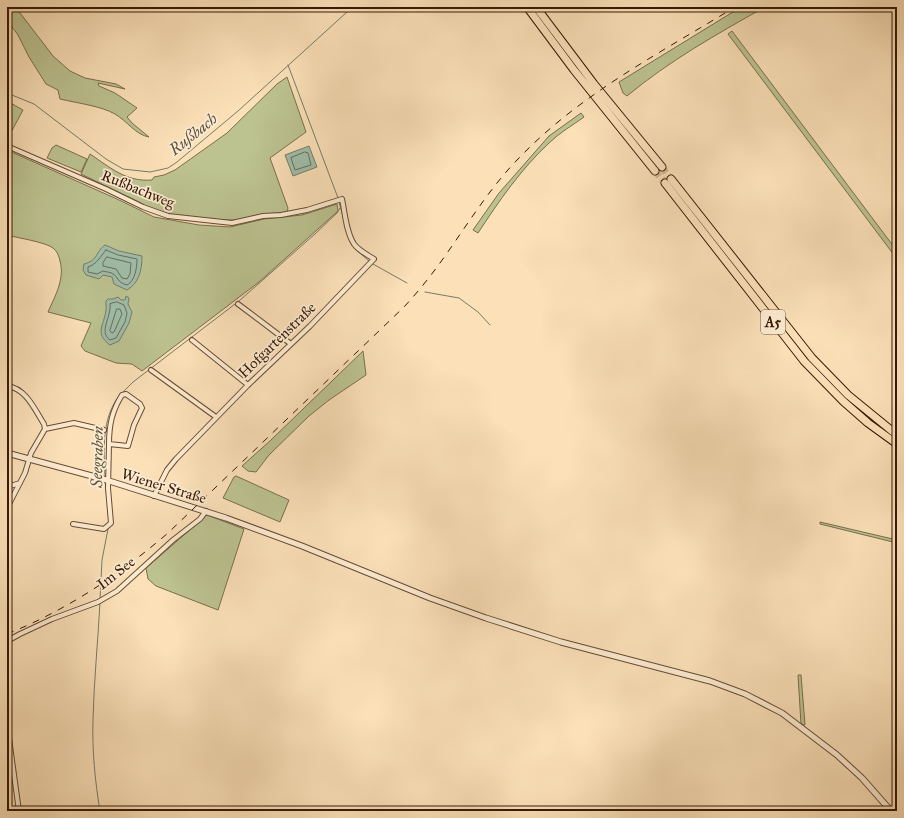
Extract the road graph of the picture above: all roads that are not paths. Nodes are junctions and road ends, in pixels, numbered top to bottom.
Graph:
1 (527, 7) edge
2 (536, 7) edge
3 (7, 146) edge
4 (339, 200) joint
5 (238, 304) dead end
6 (192, 340) dead end
7 (291, 344) junction
8 (151, 370) dead end
9 (248, 384) junction
10 (7, 386) edge
11 (216, 417) junction
12 (45, 429) junction
13 (104, 430) dead end
14 (897, 435) edge
15 (109, 444) junction
16 (897, 444) edge
17 (7, 453) edge
18 (29, 458) junction
19 (106, 480) junction
20 (20, 483) junction
21 (7, 487) edge
22 (154, 496) junction
23 (7, 508) edge
24 (206, 511) junction
25 (73, 524) dead end
26 (7, 643) edge
27 (7, 724) edge
28 (19, 811) edge
29 (891, 811) edge

1 - 2 highway
3 - 4 street, Rußbachweg
4 - 7 street, Hofgartenstraße
5 - 7 street
6 - 9 street
7 - 9 street, Hofgartenstraße
8 - 11 street
9 - 11 street, Hofgartenstraße
10 - 12 street
11 - 22 street, Hofgartenstraße
12 - 13 street
12 - 18 street
14 - 16 highway, A5
15 - 15 street
15 - 19 street
17 - 18 street, Wiener Straße
18 - 19 street, Wiener Straße
18 - 20 street
19 - 22 street, Wiener Straße
19 - 25 street
20 - 21 street
20 - 23 street
22 - 24 street, Wiener Straße
24 - 26 street, Im See
24 - 29 street, Wiener Straße
27 - 28 street

